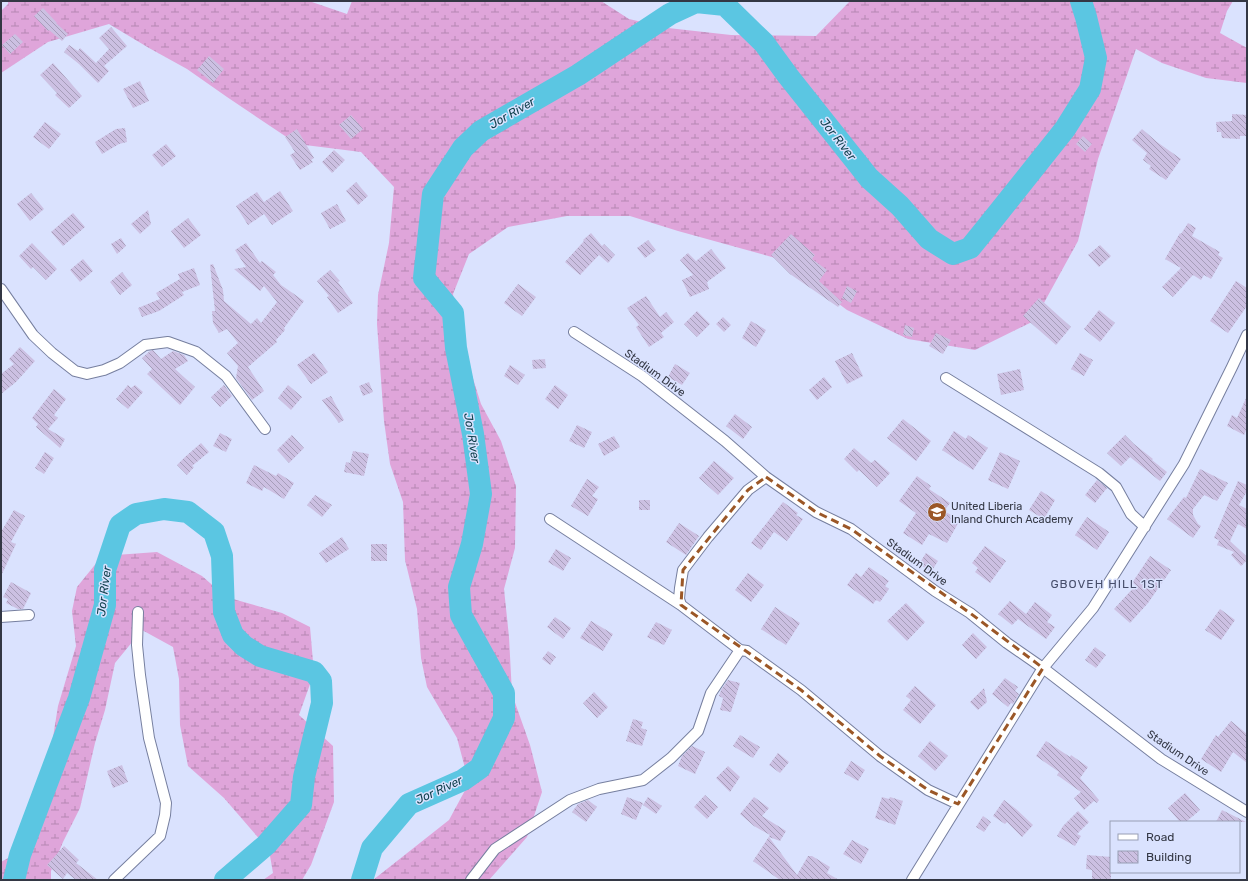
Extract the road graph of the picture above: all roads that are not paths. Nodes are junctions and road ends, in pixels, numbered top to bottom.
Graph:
1 (1, 289) edge
2 (574, 332) dead end
3 (1247, 335) edge
4 (946, 378) dead end
5 (265, 429) dead end
6 (766, 477) junction
7 (550, 519) dead end
8 (1145, 528) junction
9 (681, 605) junction
10 (138, 612) dead end
11 (29, 615) dead end
12 (1, 617) edge
13 (740, 650) junction
14 (1043, 668) junction
15 (958, 804) junction
16 (1247, 812) edge
17 (114, 880) edge
18 (472, 880) edge
19 (912, 880) edge

1 - 5 street
2 - 6 street, Stadium Drive
3 - 8 street
4 - 8 street
6 - 9 street
6 - 14 street, Stadium Drive
7 - 9 street
8 - 14 street
9 - 13 street
10 - 17 street
11 - 12 street
13 - 15 street
13 - 18 street
14 - 15 street
14 - 16 street, Stadium Drive
15 - 19 street

